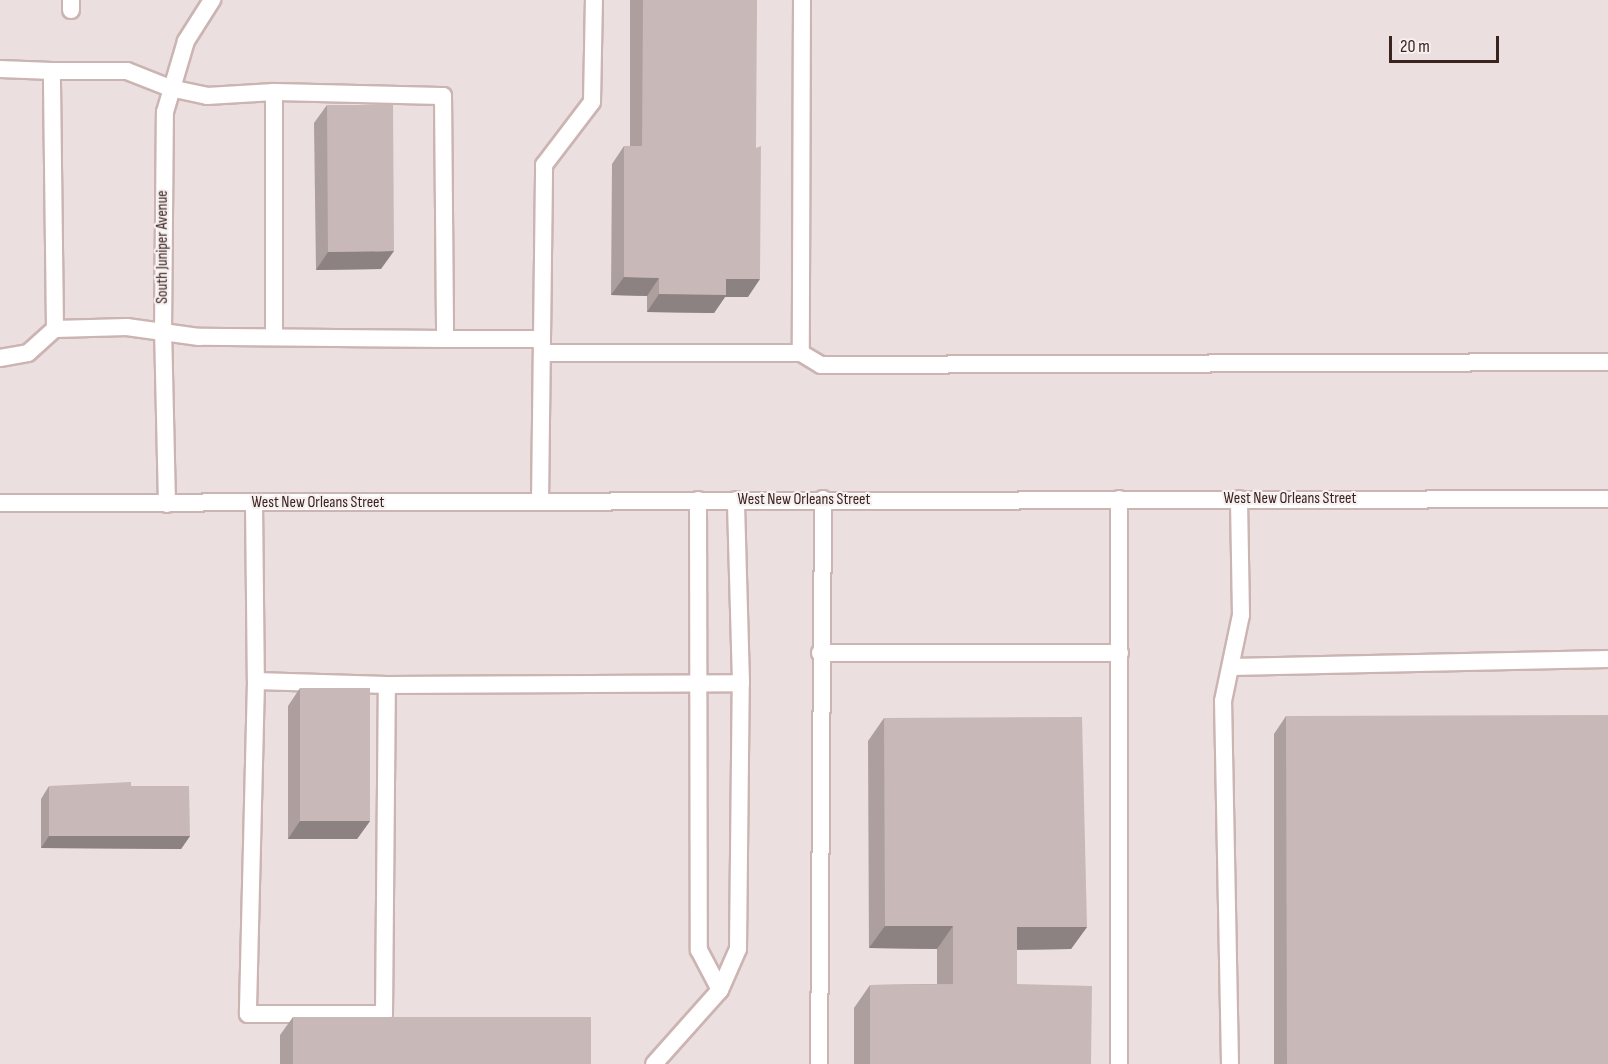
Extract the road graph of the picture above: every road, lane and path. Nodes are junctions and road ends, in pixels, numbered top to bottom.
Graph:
1 (212, 0) edge
2 (594, 0) edge
3 (802, 0) edge
4 (0, 69) edge
5 (52, 71) junction
6 (170, 88) junction
7 (274, 93) junction
8 (55, 329) junction
9 (163, 332) junction
10 (274, 336) junction
11 (445, 339) junction
12 (542, 346) junction
13 (801, 353) junction
14 (0, 358) edge
15 (1608, 362) edge
16 (823, 499) junction
17 (1119, 499) junction
18 (1239, 499) junction
19 (1608, 499) edge
20 (698, 500) junction
21 (736, 500) junction
22 (540, 502) junction
23 (0, 503) edge
24 (254, 503) junction
25 (167, 504) junction
26 (820, 652) junction
27 (1120, 653) junction
28 (1608, 659) edge
29 (1231, 667) junction
30 (256, 681) junction
31 (698, 683) junction
32 (741, 683) junction
33 (387, 685) junction
34 (720, 990) junction
35 (654, 1064) edge
36 (819, 1064) edge
37 (1119, 1064) edge
38 (1230, 1064) edge

1 - 6 main road, South Juniper Avenue
2 - 12 main road
3 - 13 main road
4 - 5 main road
5 - 6 main road
5 - 8 main road
6 - 7 main road
6 - 9 main road, South Juniper Avenue
7 - 10 main road
7 - 11 main road
8 - 9 main road
8 - 14 main road
9 - 10 main road
9 - 25 main road, South Juniper Avenue
10 - 11 main road
11 - 12 main road
12 - 13 main road
12 - 22 main road
13 - 15 main road
16 - 17 main road, West New Orleans Street
16 - 21 main road, West New Orleans Street
16 - 26 main road
17 - 18 main road, West New Orleans Street
17 - 27 main road
18 - 19 main road, West New Orleans Street
18 - 29 main road
20 - 21 main road, West New Orleans Street
20 - 22 main road, West New Orleans Street
20 - 31 main road
21 - 32 main road
22 - 24 main road, West New Orleans Street
23 - 25 main road, West New Orleans Street
24 - 25 main road, West New Orleans Street
24 - 30 main road
26 - 27 main road
26 - 36 main road
27 - 37 main road
28 - 29 main road
29 - 38 main road
30 - 33 main road
30 - 33 main road
31 - 32 main road
31 - 33 main road
31 - 34 main road
32 - 34 main road
34 - 35 main road

